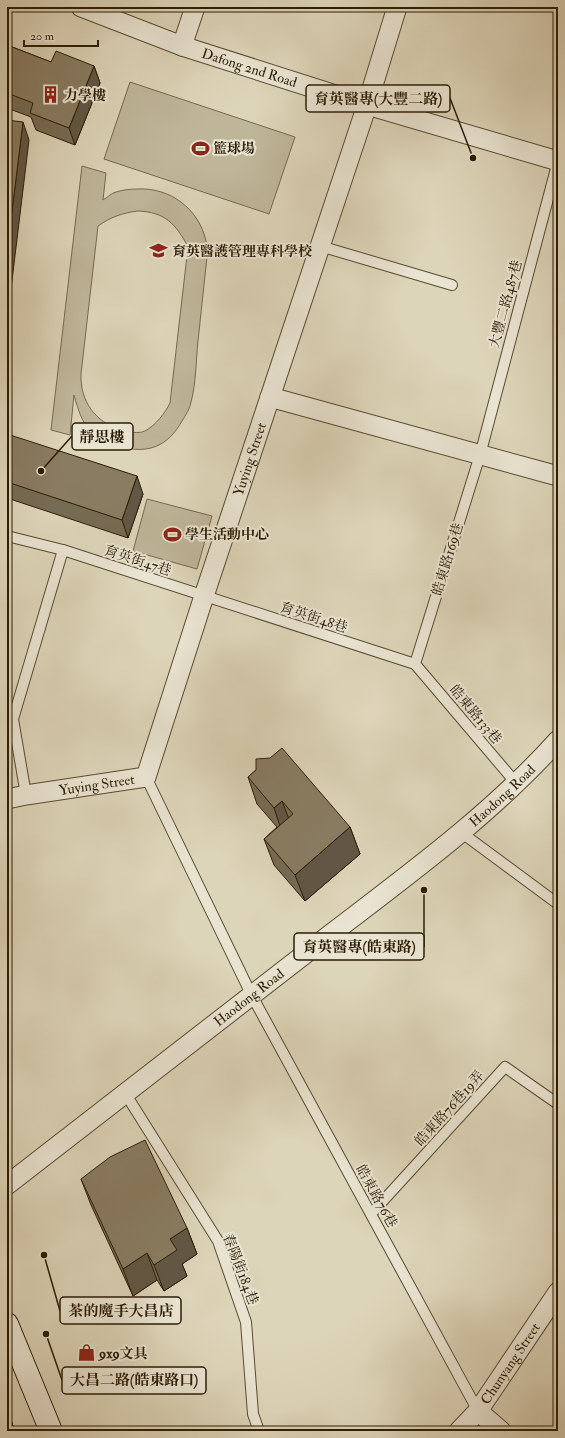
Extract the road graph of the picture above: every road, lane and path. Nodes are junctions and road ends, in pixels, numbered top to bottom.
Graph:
1 (81, 7) edge
2 (195, 7) edge
3 (397, 7) edge
4 (182, 46) junction
5 (367, 104) junction
6 (558, 161) edge
7 (320, 246) junction
8 (452, 285) dead end
9 (270, 397) junction
10 (480, 455) junction
11 (558, 476) edge
12 (7, 536) edge
13 (63, 550) junction
14 (204, 596) junction
15 (415, 664) junction
16 (558, 740) edge
17 (146, 777) junction
18 (516, 783) junction
19 (26, 795) junction
20 (7, 799) edge
21 (462, 833) junction
22 (558, 904) edge
23 (251, 994) junction
24 (125, 1093) junction
25 (558, 1104) edge
26 (7, 1185) edge
27 (371, 1214) junction
28 (558, 1292) edge
29 (7, 1324) edge
30 (478, 1411) junction
31 (51, 1431) edge
32 (259, 1431) edge
33 (459, 1431) edge
34 (501, 1431) edge

1 - 4 street, Dafong 2nd Road
2 - 4 street
3 - 5 street, Yuying Street
4 - 5 street, Dafong 2nd Road
5 - 6 street, Dafong 2nd Road
5 - 7 street, Yuying Street
6 - 10 lane, 大豐二路487巷
7 - 8 lane
7 - 9 street, Yuying Street
9 - 10 street
9 - 14 street, Yuying Street
10 - 11 street
10 - 15 lane, 皓東路169巷
12 - 13 lane, 育英街47巷
13 - 14 lane, 育英街47巷
13 - 19 lane
14 - 15 lane, 育英街48巷
14 - 17 street, Yuying Street
15 - 18 lane, 皓東路133巷
16 - 18 street, Haodong Road
17 - 19 street, Yuying Street
17 - 23 lane, 皓東路76巷
18 - 21 street, Haodong Road
19 - 20 street, Yuying Street
21 - 22 lane
21 - 23 street, Haodong Road
23 - 24 street, Haodong Road
23 - 27 lane, 皓東路76巷
24 - 26 street, Haodong Road
24 - 32 lane, 春陽街184巷
25 - 27 lane, 皓東路76巷19弄
27 - 30 lane, 皓東路76巷
28 - 30 street, Chunyang Street
29 - 31 street
30 - 33 street, Chunyang Street
30 - 34 street

